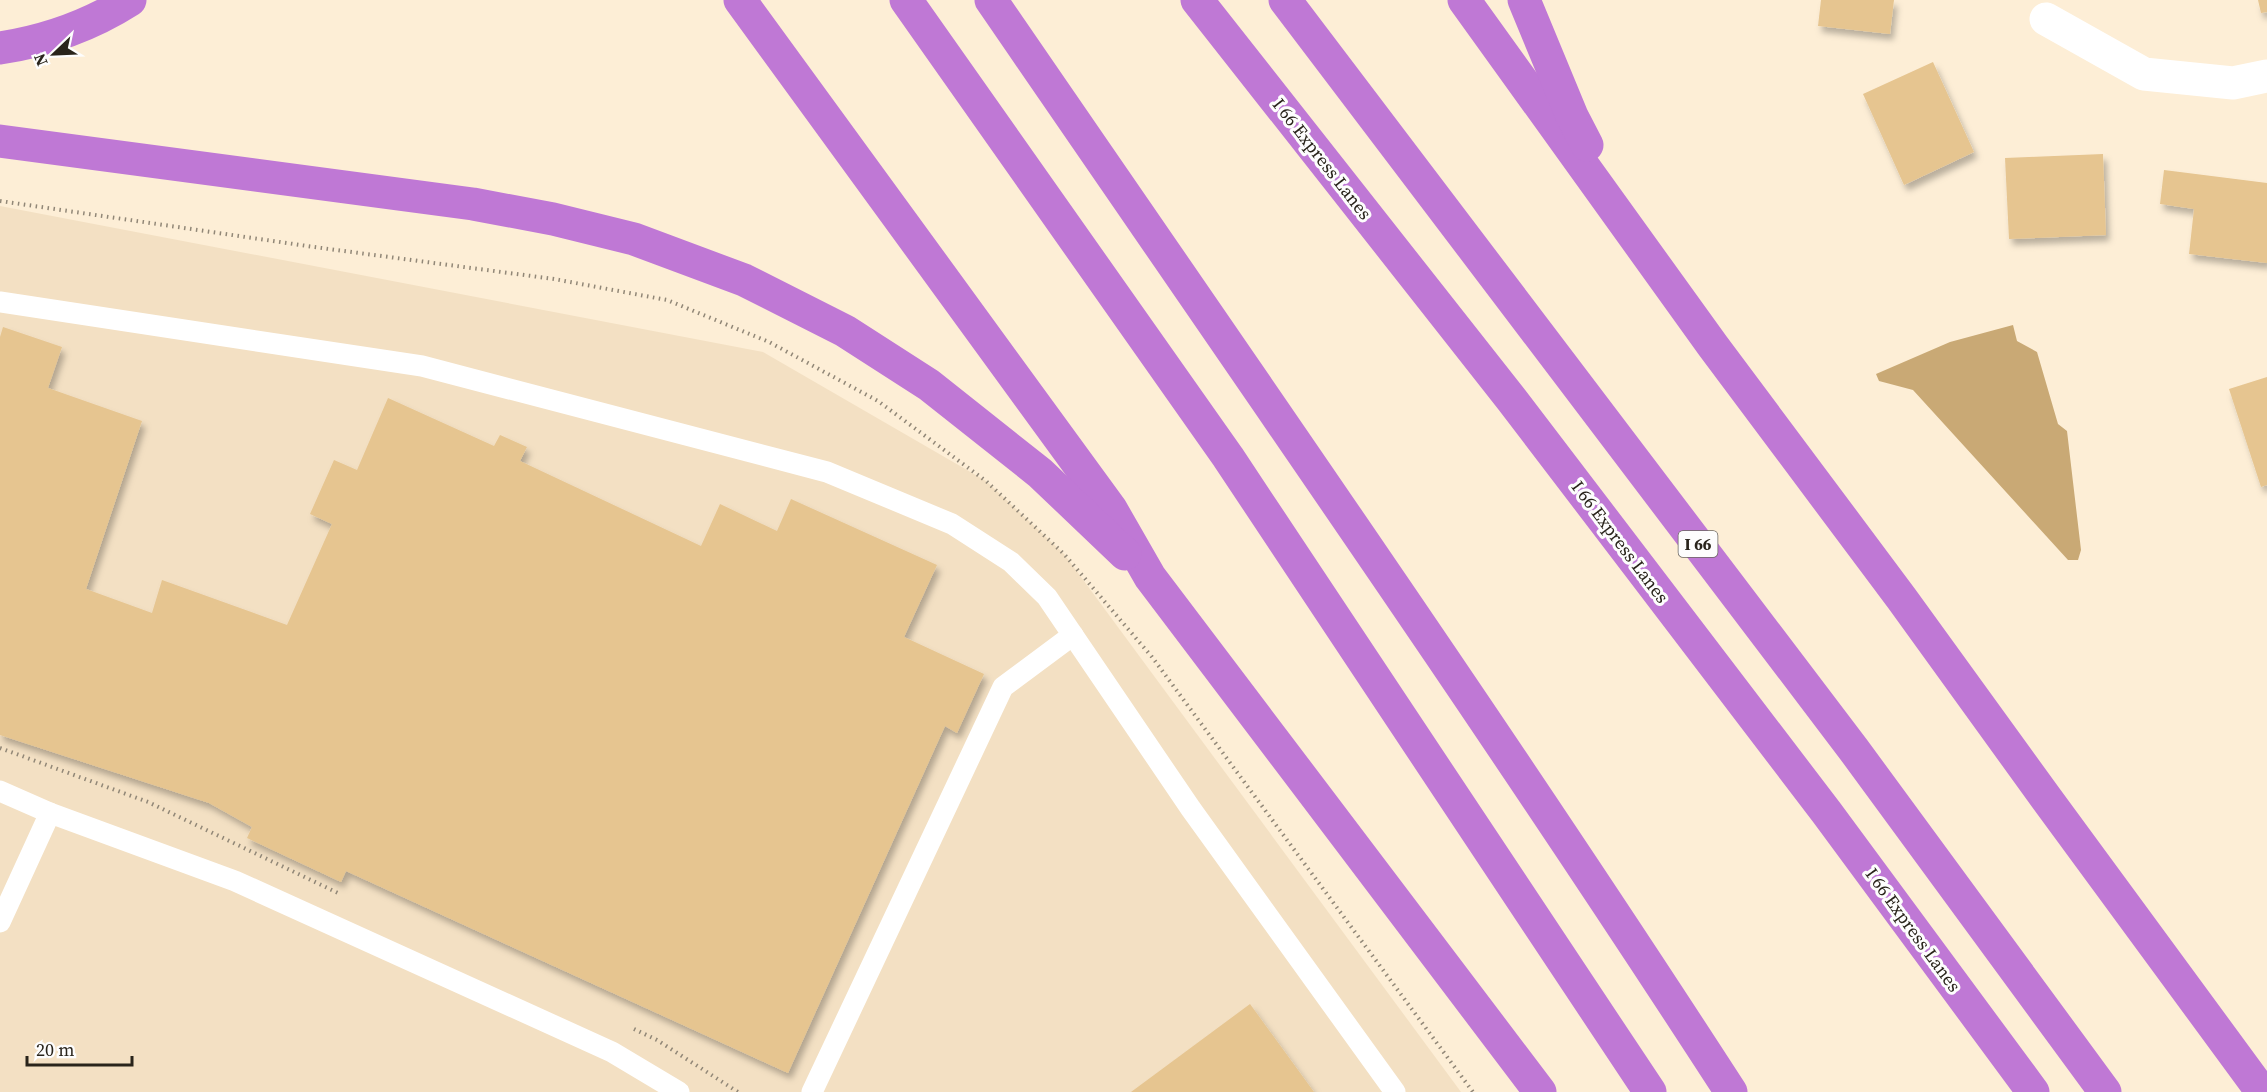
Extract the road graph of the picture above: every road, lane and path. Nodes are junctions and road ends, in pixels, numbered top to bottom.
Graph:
1 (130, 0) edge
2 (740, 0) edge
3 (906, 0) edge
4 (991, 0) edge
5 (1197, 0) edge
6 (1284, 0) edge
7 (1464, 0) edge
8 (1524, 0) edge
9 (2046, 19) dead end
10 (0, 48) edge
11 (2267, 76) edge
12 (0, 141) edge
13 (1644, 250) junction
14 (0, 302) edge
15 (1149, 577) junction
16 (1074, 635) junction
17 (0, 791) edge
18 (50, 813) junction
19 (0, 922) edge
20 (679, 1092) edge
21 (812, 1092) edge
22 (1395, 1092) edge
23 (1539, 1092) edge
24 (1650, 1092) edge
25 (1731, 1092) edge
26 (2033, 1092) edge
27 (2105, 1092) edge
28 (2262, 1092) edge

1 - 10 highway
2 - 15 highway
3 - 24 highway
4 - 25 highway
5 - 26 highway, I 66 Express Lanes
6 - 27 highway, I 66
7 - 13 highway
8 - 13 highway
9 - 11 street
12 - 15 highway
13 - 28 highway
14 - 16 lane
15 - 23 highway
16 - 21 lane
16 - 22 lane
17 - 18 lane
18 - 19 lane
18 - 20 lane

